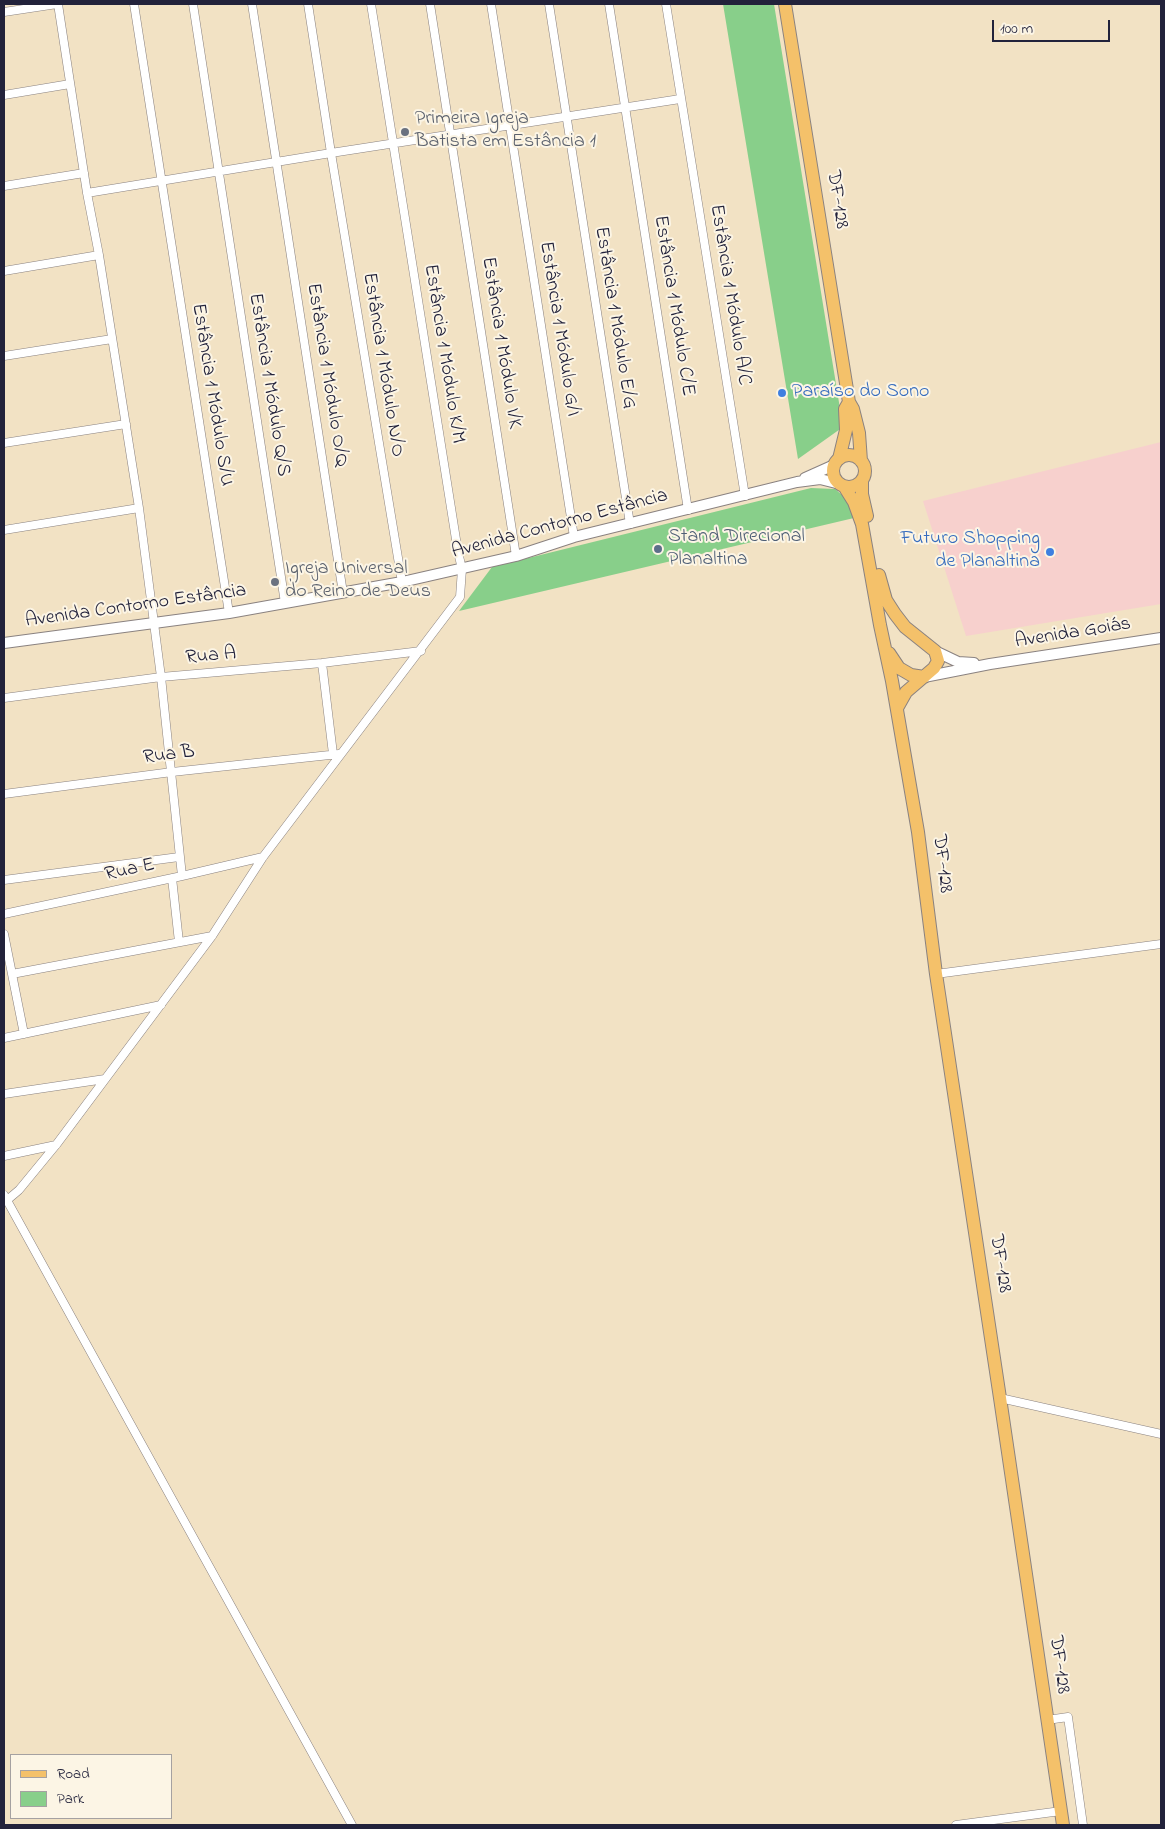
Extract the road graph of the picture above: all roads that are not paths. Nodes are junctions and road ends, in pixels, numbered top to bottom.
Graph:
1 (57, 4) edge
2 (134, 4) edge
3 (193, 4) edge
4 (252, 4) edge
5 (308, 4) edge
6 (371, 4) edge
7 (430, 4) edge
8 (491, 4) edge
9 (548, 4) edge
10 (609, 4) edge
11 (666, 4) edge
12 (785, 4) edge
13 (4, 12) edge
14 (70, 84) junction
15 (4, 95) edge
16 (680, 98) junction
17 (625, 107) junction
18 (566, 118) junction
19 (510, 125) junction
20 (452, 134) junction
21 (393, 144) junction
22 (331, 153) junction
23 (278, 162) junction
24 (219, 172) junction
25 (84, 173) junction
26 (162, 181) junction
27 (4, 186) edge
28 (87, 194) junction
29 (99, 255) junction
30 (4, 271) edge
31 (112, 339) junction
32 (4, 356) edge
33 (849, 402) junction
34 (126, 424) junction
35 (4, 443) edge
36 (861, 460) junction
37 (837, 462) junction
38 (862, 480) junction
39 (797, 482) junction
40 (842, 485) junction
41 (745, 496) junction
42 (139, 508) junction
43 (688, 510) junction
44 (630, 524) junction
45 (4, 530) edge
46 (574, 537) junction
47 (516, 556) junction
48 (462, 569) junction
49 (402, 582) junction
50 (343, 593) junction
51 (285, 603) junction
52 (228, 613) junction
53 (154, 623) junction
54 (905, 627) junction
55 (1161, 638) edge
56 (884, 640) junction
57 (4, 643) edge
58 (421, 651) junction
59 (935, 651) junction
60 (322, 663) junction
61 (990, 664) junction
62 (161, 677) junction
63 (924, 677) junction
64 (4, 698) edge
65 (897, 708) junction
66 (336, 754) junction
67 (172, 772) junction
68 (4, 794) edge
69 (180, 857) junction
70 (263, 857) junction
71 (182, 876) junction
72 (172, 878) junction
73 (4, 880) edge
74 (4, 914) edge
75 (4, 934) edge
76 (212, 936) junction
77 (179, 942) junction
78 (1161, 944) edge
79 (12, 974) junction
80 (936, 974) junction
81 (160, 1005) junction
82 (24, 1034) junction
83 (4, 1038) edge
84 (105, 1079) junction
85 (4, 1094) edge
86 (56, 1145) junction
87 (4, 1156) edge
88 (5, 1198) edge
89 (1000, 1398) junction
90 (1161, 1434) edge
91 (1047, 1720) junction
92 (1060, 1812) junction
93 (352, 1825) edge
94 (956, 1825) edge
95 (1063, 1825) edge
96 (1084, 1825) edge

1 - 13 street
1 - 14 street
2 - 26 street, Estância 1 Módulo S/U
3 - 24 street, Estância 1 Módulo Q/S
4 - 23 street, Estância 1 Módulo O/Q
5 - 22 street, Estância 1 Módulo N/O
6 - 21 street, Estância 1 Módulo K/M
7 - 20 street, Estância 1 Módulo I/K
8 - 19 street, Estância 1 Módulo G/I
9 - 18 street, Estância 1 Módulo E/G
10 - 17 street, Estância 1 Módulo C/E
11 - 16 street, Estância 1 Módulo A/C
12 - 33 main road, DF-128 / DF-128
14 - 15 street
14 - 25 street
16 - 17 street
16 - 41 street, Estância 1 Módulo A/C
17 - 18 street
17 - 43 street, Estância 1 Módulo C/E
18 - 19 street
18 - 44 street, Estância 1 Módulo E/G
19 - 20 street
19 - 46 street, Estância 1 Módulo G/I
20 - 21 street
20 - 47 street, Estância 1 Módulo I/K
21 - 22 street
21 - 48 street, Estância 1 Módulo K/M
22 - 23 street
22 - 49 street, Estância 1 Módulo N/O
23 - 24 street
23 - 50 street, Estância 1 Módulo O/Q
24 - 26 street
24 - 51 street, Estância 1 Módulo Q/S
25 - 27 street
25 - 28 street
26 - 28 street
26 - 52 street, Estância 1 Módulo S/U
28 - 29 street
29 - 30 street
29 - 31 street
31 - 32 street
31 - 34 street
33 - 36 main road, DF-128 / DF-128
33 - 37 main road, DF-128 / DF-128
34 - 35 street
34 - 42 street
36 - 37 main road
36 - 38 main road, DF-128
37 - 39 street, Avenida Contorno Estância
37 - 40 main road, DF-128
38 - 40 main road
38 - 54 main road, DF-128
39 - 40 street, Avenida Contorno Estância
39 - 41 street, Avenida Contorno Estância
40 - 56 main road, DF-128 / DF-128
41 - 43 street, Avenida Contorno Estância
42 - 45 street
42 - 53 street
43 - 44 street, Avenida Contorno Estância
44 - 46 street, Avenida Contorno Estância
46 - 47 street, Avenida Contorno Estância
47 - 48 street, Avenida Contorno Estância
48 - 49 street, Avenida Contorno Estância
48 - 58 street, Estância 1 Módulo K/M
49 - 50 street, Avenida Contorno Estância
50 - 51 street, Avenida Contorno Estância
51 - 52 street, Avenida Contorno Estância
52 - 53 street, Avenida Contorno Estância
53 - 57 street, Avenida Contorno Estância
53 - 62 street
54 - 56 main road
54 - 59 main road, DF-128
55 - 61 street, Avenida Goiás
56 - 63 main road
56 - 65 main road, DF-128 / DF-128
58 - 60 street, Rua A
58 - 66 street, Estância 1 Módulo K/M
59 - 61 street, Avenida Goiás
59 - 63 main road
60 - 62 street, Rua A
60 - 66 street
61 - 63 street, Avenida Goiás
62 - 64 street, Rua A
62 - 67 street
63 - 65 main road
65 - 80 main road, DF-128 / DF-128
66 - 67 street, Rua B
66 - 70 street, Estância 1 Módulo K/M
67 - 68 street, Rua B
67 - 69 street
69 - 71 street
69 - 73 street
70 - 71 street, Rua E
70 - 76 street, Estância 1 Módulo K/M
71 - 72 street, Rua E
72 - 74 street, Rua E
72 - 77 street
75 - 79 street
76 - 77 street
76 - 81 street, Estância 1 Módulo K/M
77 - 79 street
78 - 80 street
79 - 82 street
80 - 89 main road, DF-128 / DF-128
81 - 82 street
81 - 84 street, Estância 1 Módulo K/M
82 - 83 street
84 - 85 street
84 - 86 street, Estância 1 Módulo K/M
86 - 87 street
86 - 88 street, Estância 1 Módulo K/M
88 - 93 street
89 - 90 street
89 - 91 main road, DF-128 / DF-128
91 - 92 main road, DF-128 / DF-128
91 - 96 street
92 - 94 street
92 - 95 main road, DF-128 / DF-128

